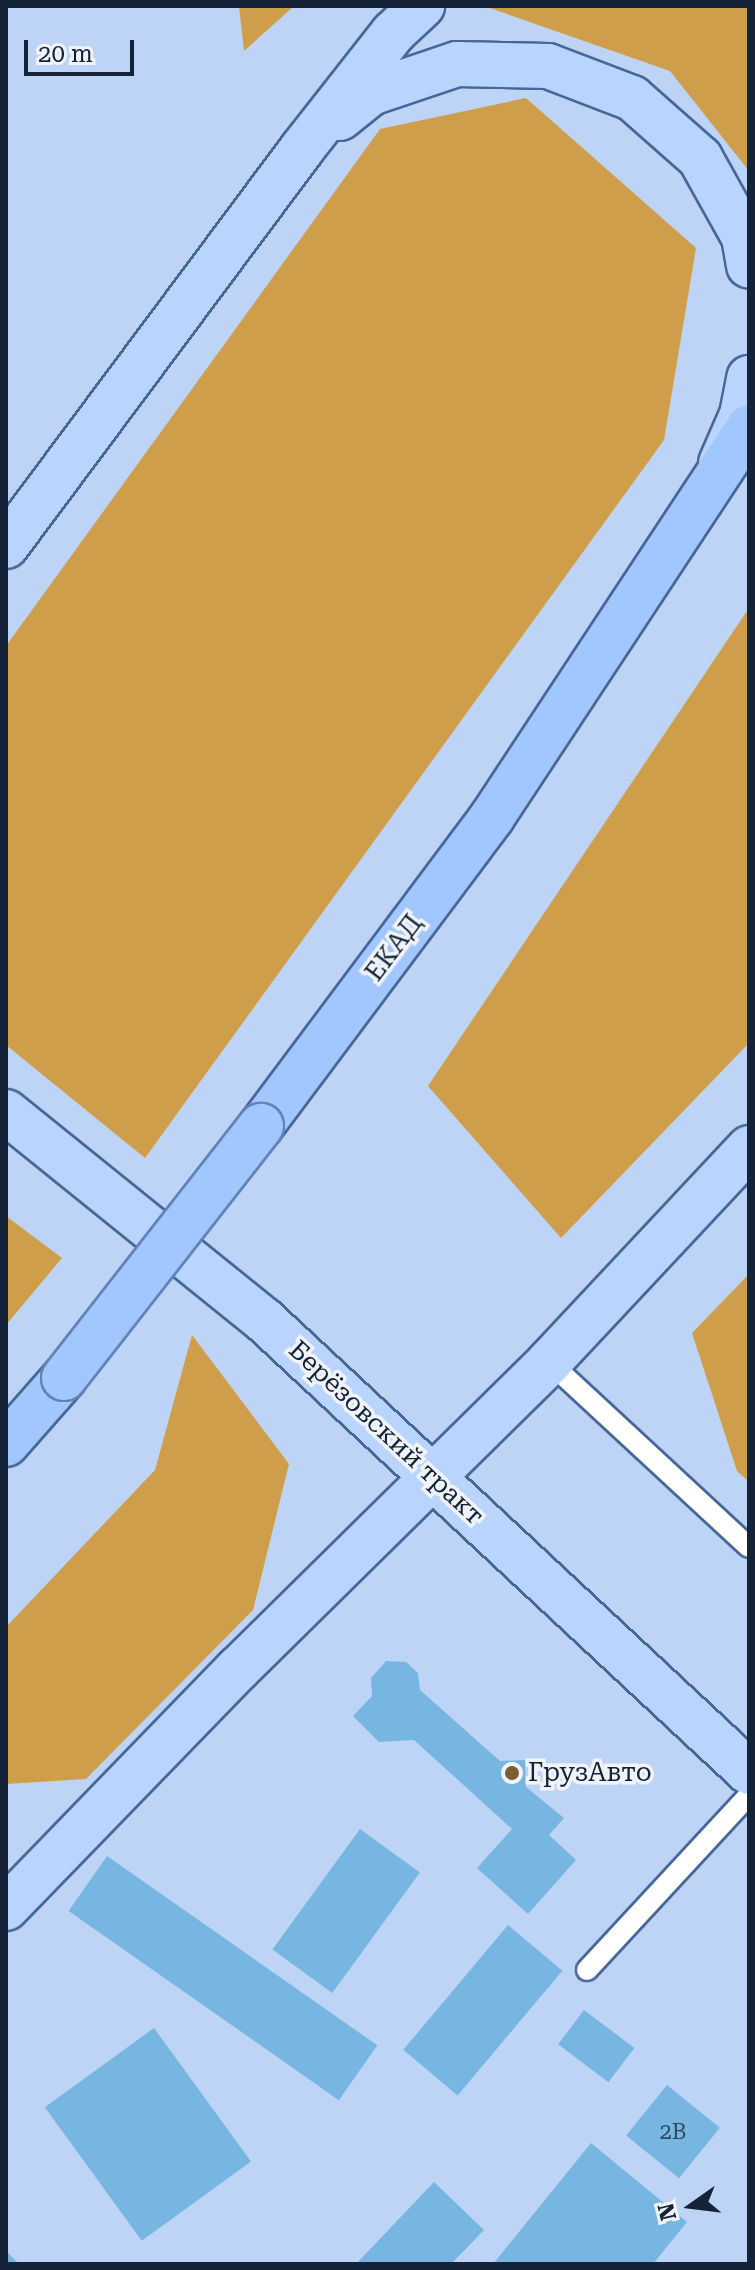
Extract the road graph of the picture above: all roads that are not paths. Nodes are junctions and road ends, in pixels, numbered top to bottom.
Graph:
1 (422, 6) edge
2 (301, 150) junction
3 (749, 266) edge
4 (749, 378) edge
5 (749, 427) edge
6 (704, 501) junction
7 (6, 546) edge
8 (6, 1112) edge
9 (749, 1148) edge
10 (549, 1362) junction
11 (6, 1444) edge
12 (433, 1475) junction
13 (749, 1547) edge
14 (749, 1772) edge
15 (749, 1795) edge
16 (6, 1908) edge
17 (587, 1970) dead end

1 - 2 main road
2 - 3 main road
2 - 7 main road
4 - 6 main road
5 - 6 highway, ЕКАД
6 - 11 highway, ЕКАД, bridge
8 - 12 main road, Берёзовский тракт
9 - 10 main road
10 - 12 main road
10 - 13 lane
12 - 14 main road, Берёзовский тракт
12 - 16 main road
15 - 17 lane

